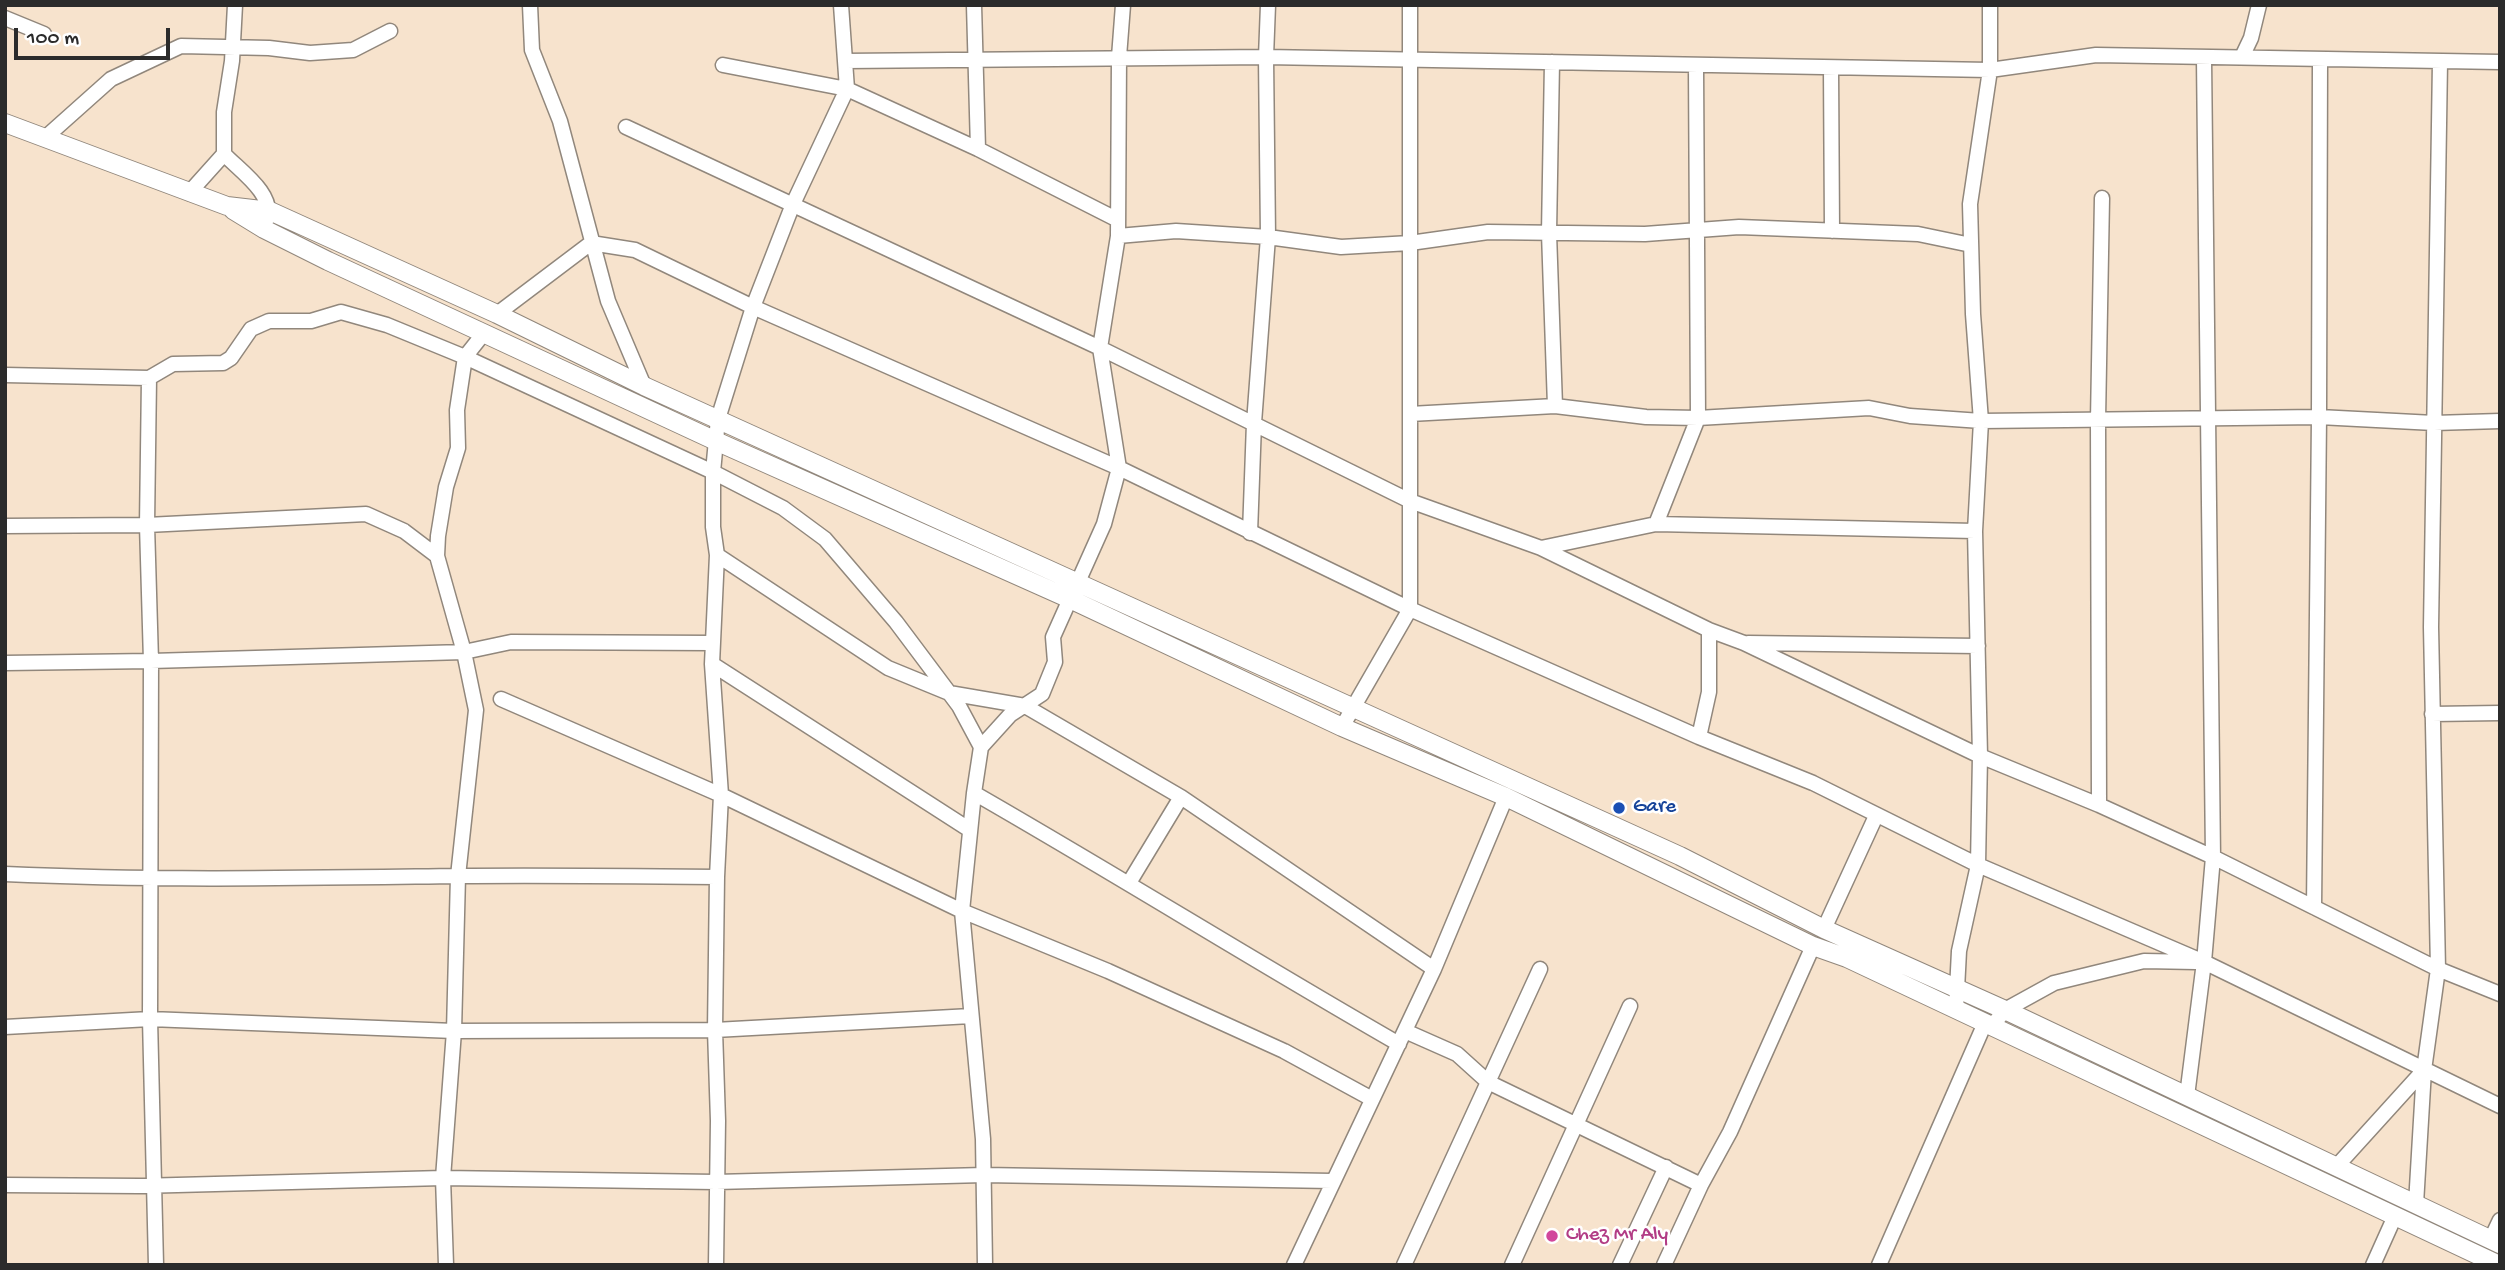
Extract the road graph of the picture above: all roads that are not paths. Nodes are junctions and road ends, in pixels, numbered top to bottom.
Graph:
1 (235, 5) edge
2 (530, 5) edge
3 (841, 5) edge
4 (974, 5) edge
5 (1123, 5) edge
6 (1268, 5) edge
7 (1410, 5) edge
8 (1990, 5) edge
9 (2259, 5) edge
10 (5, 18) edge
11 (390, 30) dead end
12 (44, 34) dead end
13 (233, 47) junction
14 (1119, 57) junction
15 (1266, 57) junction
16 (2242, 57) junction
17 (1410, 59) junction
18 (2204, 59) junction
19 (2320, 59) junction
20 (845, 61) junction
21 (977, 61) junction
22 (1552, 62) junction
23 (2440, 62) junction
24 (2500, 62) edge
25 (723, 65) dead end
26 (1696, 66) junction
27 (1831, 68) junction
28 (1990, 70) junction
29 (847, 89) junction
30 (5, 123) edge
31 (626, 127) dead end
32 (46, 137) junction
33 (978, 149) junction
34 (224, 155) junction
35 (189, 193) junction
36 (2102, 198) dead end
37 (793, 204) junction
38 (227, 206) junction
39 (270, 211) junction
40 (1118, 220) junction
41 (264, 229) junction
42 (1696, 230) junction
43 (1832, 231) junction
44 (1549, 233) junction
45 (1118, 236) junction
46 (1268, 237) junction
47 (591, 243) junction
48 (1410, 243) junction
49 (1971, 245) junction
50 (752, 307) junction
51 (497, 314) junction
52 (484, 333) junction
53 (1100, 348) junction
54 (465, 357) junction
55 (5, 375) edge
56 (149, 378) junction
57 (644, 386) junction
58 (1555, 406) junction
59 (1410, 414) junction
60 (2319, 417) junction
61 (1698, 418) junction
62 (2208, 418) junction
63 (718, 419) junction
64 (2098, 420) junction
65 (1981, 421) junction
66 (2500, 421) edge
67 (1254, 423) junction
68 (2434, 423) junction
69 (718, 442) junction
70 (1119, 468) junction
71 (713, 472) junction
72 (1410, 501) junction
73 (1656, 524) junction
74 (147, 525) junction
75 (5, 526) edge
76 (1975, 531) junction
77 (1250, 533) junction
78 (1541, 548) junction
79 (717, 555) junction
80 (437, 556) junction
81 (1078, 582) junction
82 (1070, 599) junction
83 (1410, 610) junction
84 (1709, 630) junction
85 (712, 643) junction
86 (1744, 643) junction
87 (1978, 646) junction
88 (464, 652) junction
89 (151, 661) junction
90 (5, 663) edge
91 (712, 664) junction
92 (949, 693) junction
93 (501, 699) dead end
94 (1025, 706) junction
95 (1351, 708) junction
96 (2500, 713) edge
97 (2432, 714) junction
98 (1342, 727) junction
99 (1699, 737) junction
100 (981, 747) junction
101 (1980, 756) junction
102 (1513, 780) junction
103 (974, 793) junction
104 (721, 796) junction
105 (1181, 797) junction
106 (1506, 797) junction
107 (2099, 805) junction
108 (1876, 816) junction
109 (970, 831) junction
110 (2213, 857) junction
111 (1978, 865) junction
112 (5, 874) edge
113 (458, 876) junction
114 (717, 877) junction
115 (149, 879) junction
116 (1129, 883) junction
117 (2314, 907) junction
118 (962, 911) junction
119 (1824, 929) junction
120 (1813, 946) junction
121 (2204, 962) junction
122 (1434, 969) junction
123 (1540, 969) dead end
124 (2438, 969) junction
125 (1958, 989) junction
126 (2500, 994) edge
127 (1630, 1006) dead end
128 (1956, 1009) junction
129 (2005, 1010) junction
130 (971, 1016) junction
131 (150, 1019) junction
132 (1989, 1024) junction
133 (5, 1027) edge
134 (715, 1030) junction
135 (454, 1031) junction
136 (1402, 1038) junction
137 (2424, 1070) junction
138 (1488, 1082) junction
139 (2187, 1096) junction
140 (1372, 1100) junction
141 (2500, 1106) edge
142 (1577, 1124) junction
143 (1665, 1167) junction
144 (2336, 1167) junction
145 (984, 1175) junction
146 (443, 1178) junction
147 (1332, 1181) junction
148 (716, 1182) junction
149 (5, 1185) edge
150 (154, 1185) junction
151 (1701, 1185) junction
152 (2416, 1204) junction
153 (2395, 1216) junction
154 (2500, 1220) edge
155 (2496, 1242) edge
156 (156, 1265) edge
157 (446, 1265) edge
158 (716, 1265) edge
159 (985, 1265) edge
160 (1294, 1265) edge
161 (1404, 1265) edge
162 (1512, 1265) edge
163 (1620, 1265) edge
164 (1664, 1265) edge
165 (1879, 1265) edge
166 (2373, 1265) edge
167 (2499, 1265) edge

1 - 13 street
2 - 47 street
3 - 20 street
4 - 21 street
5 - 14 street
6 - 15 street
7 - 17 street
8 - 28 street
9 - 16 street
10 - 12 street
11 - 13 street
13 - 32 street
13 - 34 street
14 - 15 street
14 - 21 street
14 - 40 street
15 - 17 street
15 - 46 street
16 - 18 street
16 - 19 street
17 - 22 street
17 - 48 street
18 - 28 street
18 - 62 street
19 - 23 street
19 - 60 street
20 - 21 street
20 - 29 street
21 - 33 street
22 - 26 street
22 - 44 street
23 - 24 street
23 - 68 street
25 - 29 street
26 - 27 street
26 - 42 street
27 - 28 street
27 - 43 street
28 - 49 street
29 - 33 street
29 - 37 street
30 - 32 main road
31 - 37 street
32 - 35 main road
33 - 40 street
34 - 35 street
34 - 39 street
35 - 38 main road
36 - 64 street
37 - 50 street
37 - 53 street
38 - 39 main road
38 - 41 main road
39 - 41 street
39 - 51 main road
40 - 45 street
41 - 52 main road
42 - 43 street
42 - 44 street
42 - 61 street
43 - 49 street
44 - 48 street
44 - 58 street
45 - 46 street
45 - 53 street
46 - 48 street
46 - 67 street
47 - 50 street
47 - 51 street
47 - 57 street
48 - 59 street
49 - 65 street
50 - 63 street
50 - 70 street
51 - 57 main road
52 - 54 street
52 - 69 main road
53 - 67 street
53 - 70 street
54 - 56 street
54 - 71 street
54 - 80 street
55 - 56 street
56 - 74 street
57 - 63 main road
58 - 59 street
58 - 61 street
59 - 72 street
60 - 62 street
60 - 68 street
60 - 117 street
61 - 65 street
61 - 73 street
62 - 64 street
62 - 110 street
63 - 69 street
63 - 81 main road
64 - 65 street
64 - 107 street
65 - 76 street
66 - 68 street
67 - 72 street
67 - 77 street
68 - 97 street
69 - 71 street
69 - 82 main road
70 - 77 street
70 - 81 street
71 - 79 street
71 - 92 street
72 - 78 street
72 - 83 street
73 - 76 street
73 - 78 street
74 - 75 street
74 - 80 street
74 - 89 street
76 - 87 street
77 - 83 street
78 - 84 street
79 - 85 street
79 - 92 street
80 - 88 street
81 - 95 main road
82 - 94 street
82 - 98 main road
83 - 95 street
83 - 99 street
84 - 86 street
84 - 99 street
85 - 88 street
85 - 91 street
86 - 87 street
86 - 101 street
87 - 101 street
88 - 89 street
88 - 113 street
89 - 90 street
89 - 115 street
91 - 104 street
91 - 109 street
92 - 94 street
92 - 100 street
93 - 104 street
94 - 100 street
94 - 105 street
95 - 98 street
95 - 102 main road
96 - 97 street
97 - 124 street
98 - 106 main road
99 - 108 street
100 - 103 street
101 - 107 street
101 - 111 street
102 - 106 main road
102 - 119 main road
103 - 109 street
103 - 116 street
104 - 114 street
104 - 118 street
105 - 116 street
105 - 122 street
106 - 120 main road
106 - 122 street
107 - 110 street
108 - 111 street
108 - 119 street
109 - 118 street
110 - 117 street
110 - 121 street
111 - 121 street
111 - 125 street
112 - 115 street
113 - 114 street
113 - 115 street
113 - 135 street
114 - 134 street
115 - 131 street
116 - 136 street
117 - 124 street
118 - 130 street
118 - 140 street
119 - 125 main road
120 - 128 main road
120 - 151 street
121 - 129 street
121 - 137 street
121 - 139 street
122 - 136 street
123 - 138 street
124 - 126 street
124 - 137 street
125 - 128 street
125 - 129 main road
127 - 142 street
128 - 132 main road
129 - 132 street
129 - 139 main road
130 - 134 street
130 - 145 street
131 - 133 street
131 - 135 street
131 - 150 street
132 - 153 main road
132 - 165 street
134 - 135 street
134 - 148 street
135 - 146 street
136 - 138 street
136 - 140 street
137 - 141 street
137 - 144 street
137 - 152 street
138 - 142 street
138 - 161 street
139 - 144 main road
140 - 147 street
142 - 143 street
142 - 162 street
143 - 151 street
143 - 163 street
144 - 152 main road
145 - 147 street
145 - 148 street
145 - 159 street
146 - 148 street
146 - 150 street
146 - 157 street
147 - 160 street
148 - 158 street
149 - 150 street
150 - 156 street
151 - 164 street
152 - 155 main road
153 - 166 street
153 - 167 main road
154 - 155 street

